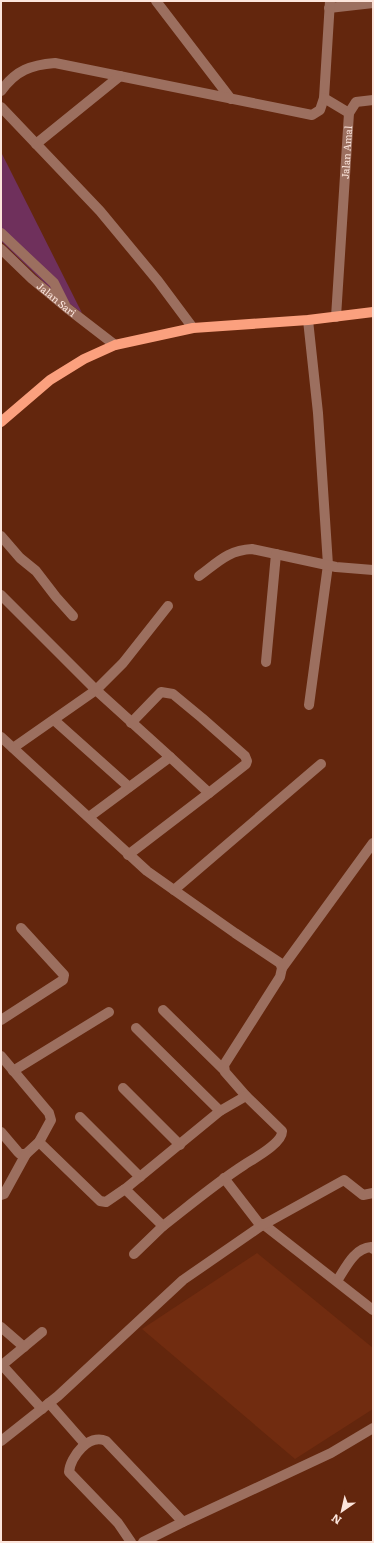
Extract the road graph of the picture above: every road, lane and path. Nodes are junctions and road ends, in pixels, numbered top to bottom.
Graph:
1 (156, 1) edge
2 (373, 3) edge
3 (330, 5) edge
4 (120, 76) junction
5 (1, 91) edge
6 (324, 98) junction
7 (230, 99) junction
8 (373, 100) edge
9 (1, 107) edge
10 (349, 113) junction
11 (36, 144) junction
12 (1, 233) edge
13 (1, 249) edge
14 (67, 308) junction
15 (373, 312) edge
16 (336, 317) junction
17 (308, 320) junction
18 (193, 328) junction
19 (115, 345) junction
20 (1, 422) edge
21 (1, 536) edge
22 (276, 554) junction
23 (328, 565) junction
24 (373, 570) edge
25 (199, 576) dead end
26 (1, 595) edge
27 (168, 606) dead end
28 (73, 616) dead end
29 (266, 662) dead end
30 (96, 690) junction
31 (309, 705) dead end
32 (54, 720) junction
33 (131, 723) junction
34 (6, 744) edge
35 (170, 757) junction
36 (321, 764) dead end
37 (129, 787) junction
38 (209, 793) junction
39 (89, 816) junction
40 (373, 843) edge
41 (128, 855) junction
42 (174, 890) junction
43 (21, 928) dead end
44 (282, 968) junction
45 (163, 1010) dead end
46 (109, 1012) dead end
47 (1, 1020) edge
48 (136, 1028) dead end
49 (1, 1056) edge
50 (224, 1070) junction
51 (13, 1071) junction
52 (123, 1088) dead end
53 (246, 1096) junction
54 (220, 1111) junction
55 (80, 1117) dead end
56 (1, 1132) edge
57 (39, 1142) junction
58 (180, 1145) junction
59 (26, 1154) junction
60 (140, 1177) junction
61 (224, 1178) junction
62 (125, 1189) junction
63 (373, 1193) edge
64 (1, 1195) edge
65 (262, 1225) junction
66 (163, 1226) junction
67 (373, 1249) edge
68 (134, 1254) dead end
69 (337, 1281) junction
70 (373, 1310) edge
71 (1, 1327) edge
72 (42, 1332) dead end
73 (24, 1347) junction
74 (2, 1365) edge
75 (45, 1406) junction
76 (373, 1428) edge
77 (1, 1441) edge
78 (85, 1444) junction
79 (183, 1522) junction
80 (128, 1541) edge
81 (143, 1542) edge

1 - 7 street
2 - 3 street
3 - 6 street
4 - 5 street
4 - 7 street
4 - 11 street
6 - 7 street
6 - 10 street, Jalan Amal
8 - 10 street
9 - 11 street
10 - 16 street, Jalan Amal
11 - 18 street
12 - 14 street
13 - 14 street, Jalan Sari
14 - 19 street, Jalan Sari
15 - 16 main road
16 - 17 main road
17 - 18 main road
17 - 23 street
18 - 19 main road
19 - 20 main road
21 - 28 street
22 - 23 street
22 - 25 street
22 - 29 street
23 - 24 street
23 - 31 street
26 - 30 street
27 - 30 street
30 - 32 street
30 - 33 street
32 - 34 street
32 - 37 street
33 - 35 street
33 - 38 street
34 - 39 street
35 - 37 street
35 - 38 street
36 - 42 street
37 - 39 street
38 - 41 street
39 - 41 street
40 - 44 street
41 - 42 street
42 - 44 street
43 - 47 street
44 - 50 street
45 - 50 street
46 - 51 street
48 - 54 street
49 - 51 street
50 - 53 street
51 - 57 street
52 - 58 street
53 - 54 street
53 - 61 street
54 - 58 street
55 - 60 street
56 - 59 street
57 - 59 street
57 - 62 street
58 - 60 street
59 - 64 street
60 - 62 street
61 - 65 street
61 - 66 street
62 - 66 street
63 - 65 street
65 - 69 street
65 - 75 street
66 - 68 street
67 - 69 street
69 - 70 street
71 - 73 street
72 - 73 street
73 - 74 street
74 - 75 street
75 - 77 street
75 - 78 street
76 - 79 street
78 - 79 street
78 - 80 street
79 - 81 street

